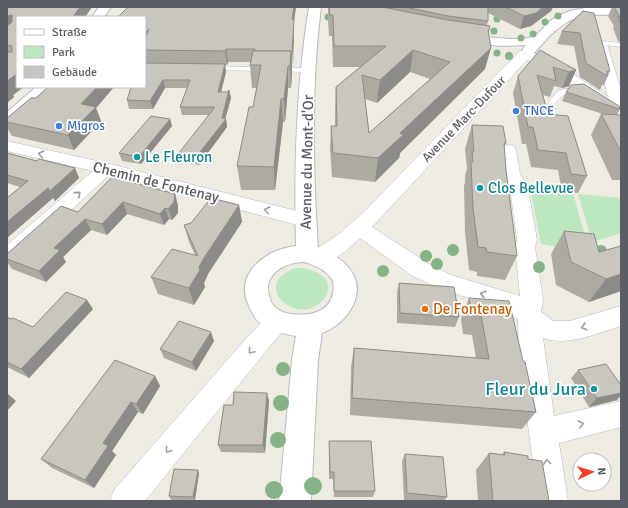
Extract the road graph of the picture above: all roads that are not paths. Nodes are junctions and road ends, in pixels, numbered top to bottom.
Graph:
1 (104, 7) edge
2 (322, 9) edge
3 (621, 12) edge
4 (99, 16) edge
5 (595, 21) junction
6 (450, 35) edge
7 (539, 39) junction
8 (478, 40) junction
9 (601, 43) junction
10 (621, 45) edge
11 (525, 54) junction
12 (203, 68) edge
13 (309, 70) junction
14 (44, 88) edge
15 (585, 90) junction
16 (552, 102) dead end
17 (620, 111) edge
18 (7, 120) edge
19 (7, 146) edge
20 (508, 150) dead end
21 (106, 169) junction
22 (305, 220) junction
23 (359, 228) junction
24 (314, 256) junction
25 (7, 257) edge
26 (621, 316) edge
27 (530, 317) junction
28 (277, 322) junction
29 (310, 326) junction
30 (621, 414) edge
31 (543, 433) junction
32 (125, 501) edge
33 (295, 501) edge
34 (553, 501) edge

1 - 4 street
2 - 13 street, Avenue du Mont-d'Or
3 - 5 street, Avenue Marc-Dufour
5 - 7 street, Avenue Marc-Dufour
5 - 9 street
6 - 8 street
7 - 8 street
7 - 11 street, Avenue Marc-Dufour
8 - 11 street
9 - 10 lane
9 - 17 street
11 - 15 street
11 - 23 street, Avenue Marc-Dufour
12 - 13 lane
13 - 22 street, Avenue du Mont-d'Or
14 - 18 street
15 - 16 lane
15 - 17 street
21 -> 19 street, Chemin de Fontenay
20 - 27 street
22 -> 21 street, Chemin de Fontenay
25 -> 21 street
22 - 24 street, Avenue du Mont-d'Or
23 - 24 street, Avenue Marc-Dufour
27 -> 23 street
24 - 28 street
24 - 29 street
26 -> 27 street
27 - 31 street
28 - 29 street
28 -> 32 street
29 - 33 street
31 -> 30 street
34 -> 31 street

